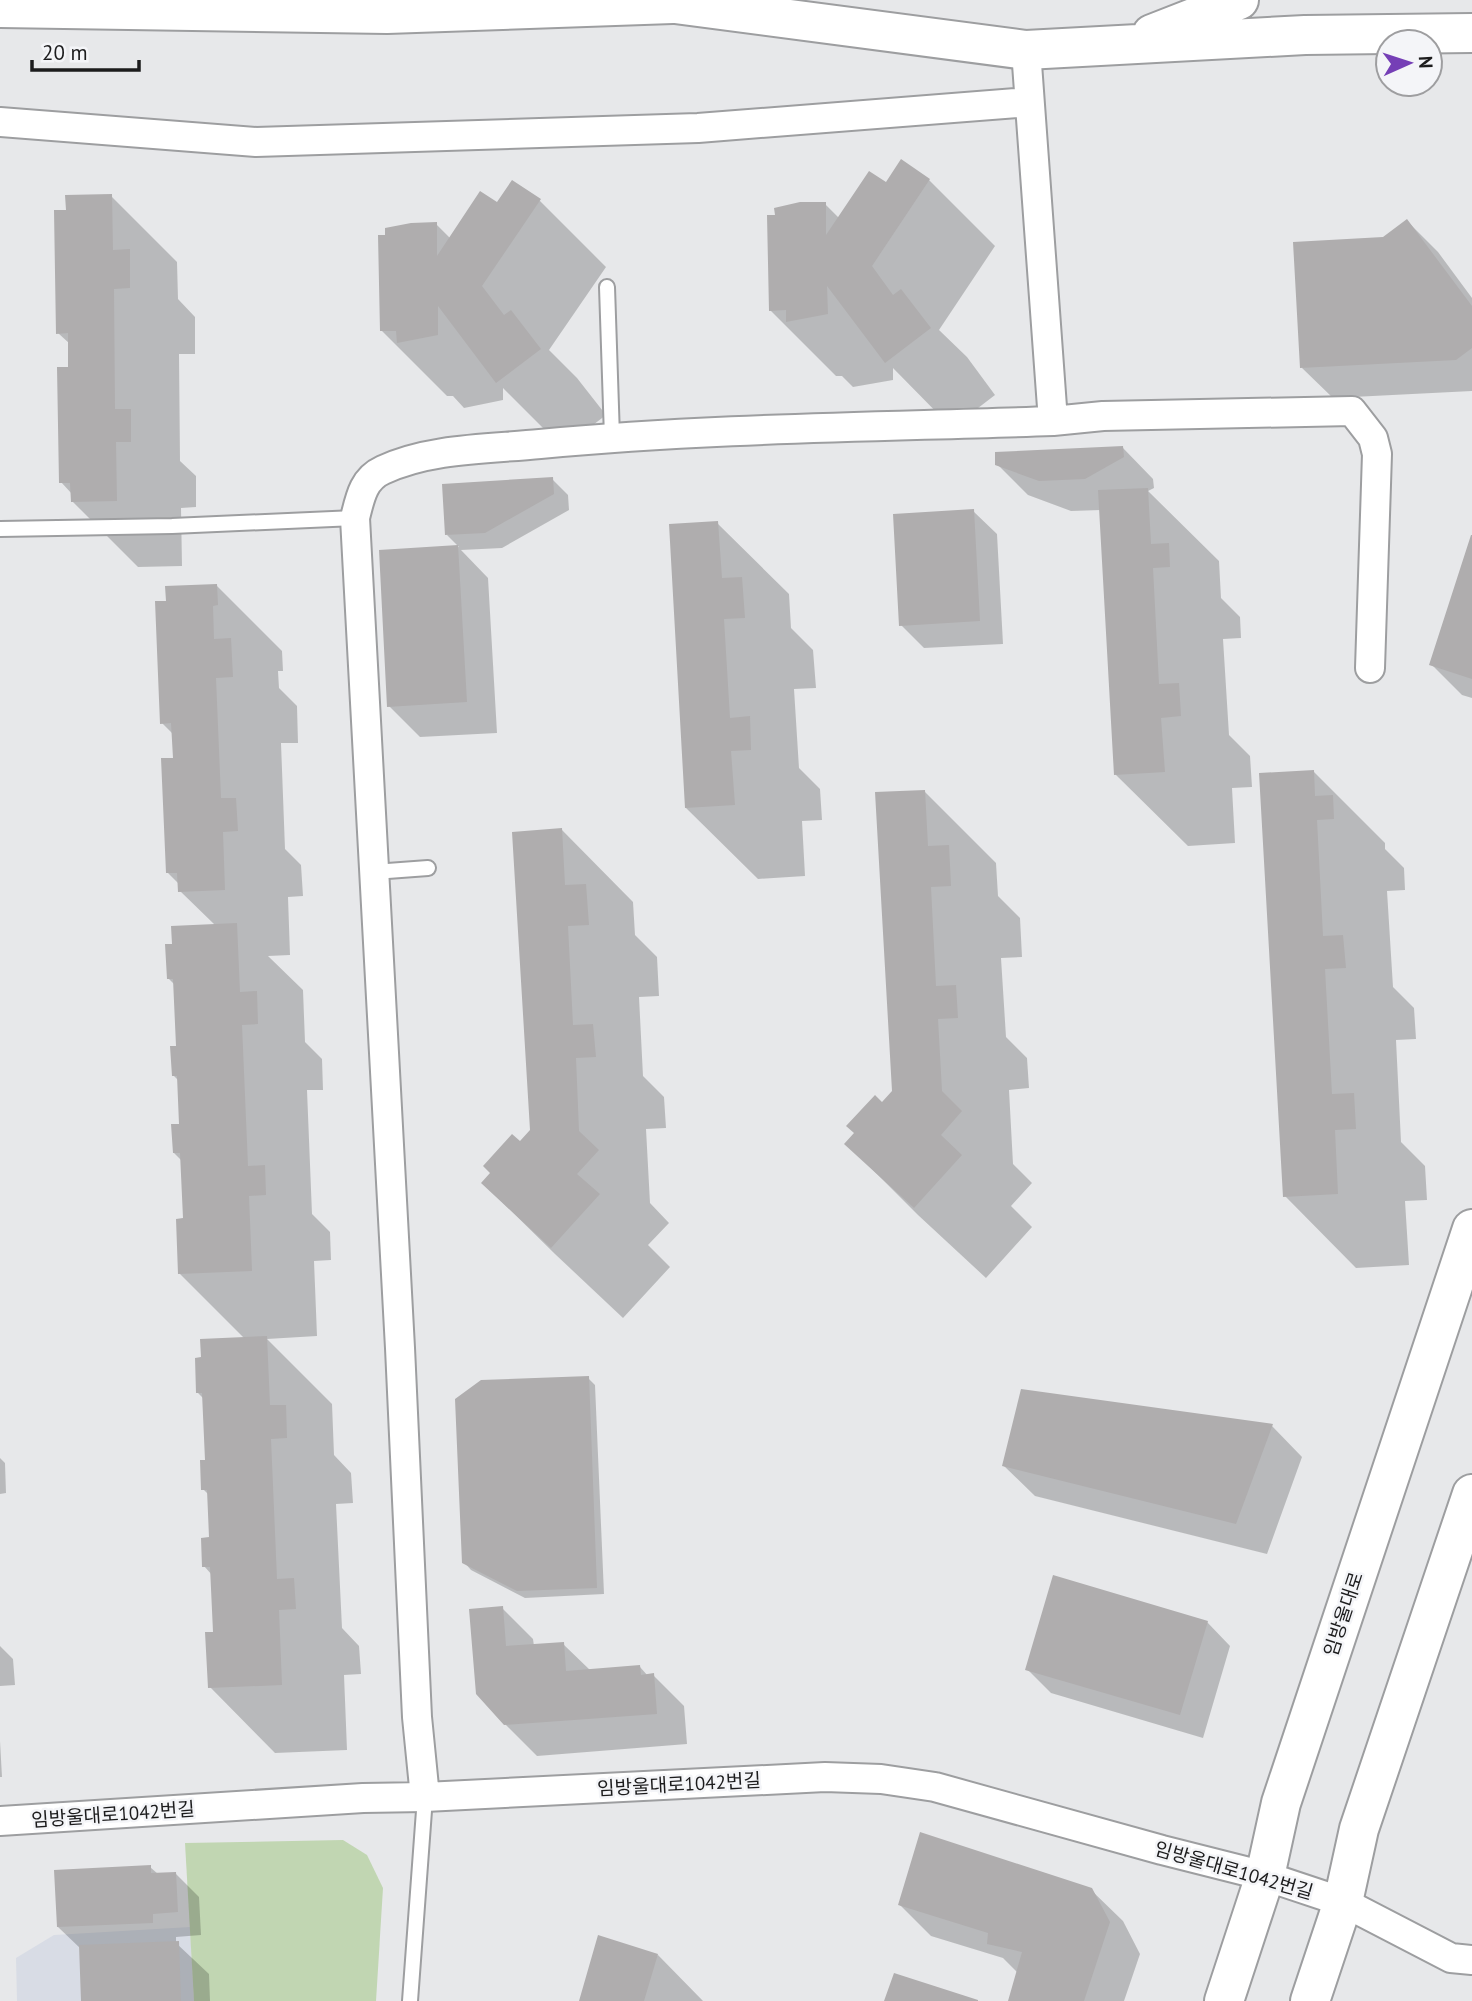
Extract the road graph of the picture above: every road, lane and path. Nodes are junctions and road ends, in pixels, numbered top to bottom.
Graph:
1 (795, 0) edge
2 (1239, 0) edge
3 (674, 4) junction
4 (0, 8) edge
5 (1472, 33) edge
6 (1117, 47) junction
7 (1026, 50) junction
8 (1029, 102) junction
9 (0, 122) edge
10 (607, 287) dead end
11 (1053, 421) junction
12 (611, 437) junction
13 (355, 518) junction
14 (0, 529) edge
15 (1370, 668) dead end
16 (428, 869) dead end
17 (374, 872) junction
18 (1472, 1230) edge
19 (1472, 1494) edge
20 (425, 1797) junction
21 (0, 1821) edge
22 (1265, 1876) junction
23 (1343, 1902) junction
24 (1472, 1960) edge
25 (410, 2001) edge
26 (1224, 2001) edge
27 (1310, 2001) edge

1 - 3 main road
2 - 6 main road
3 - 4 main road
3 - 7 main road
5 - 6 main road
6 - 7 main road
7 - 8 street
8 - 9 street
8 - 11 street
10 - 12 lane
11 - 12 street
11 - 15 street
12 - 13 street
13 - 14 lane
13 - 17 street
16 - 17 lane
17 - 20 street
18 - 22 main road, 임방울대로
19 - 23 main road
20 - 21 street, 임방울대로1042번길
20 - 22 street, 임방울대로1042번길
20 - 25 lane
22 - 23 street, 임방울대로1042번길
22 - 26 main road, 임방울대로
23 - 24 street, 임방울대로1042번길
23 - 27 main road

